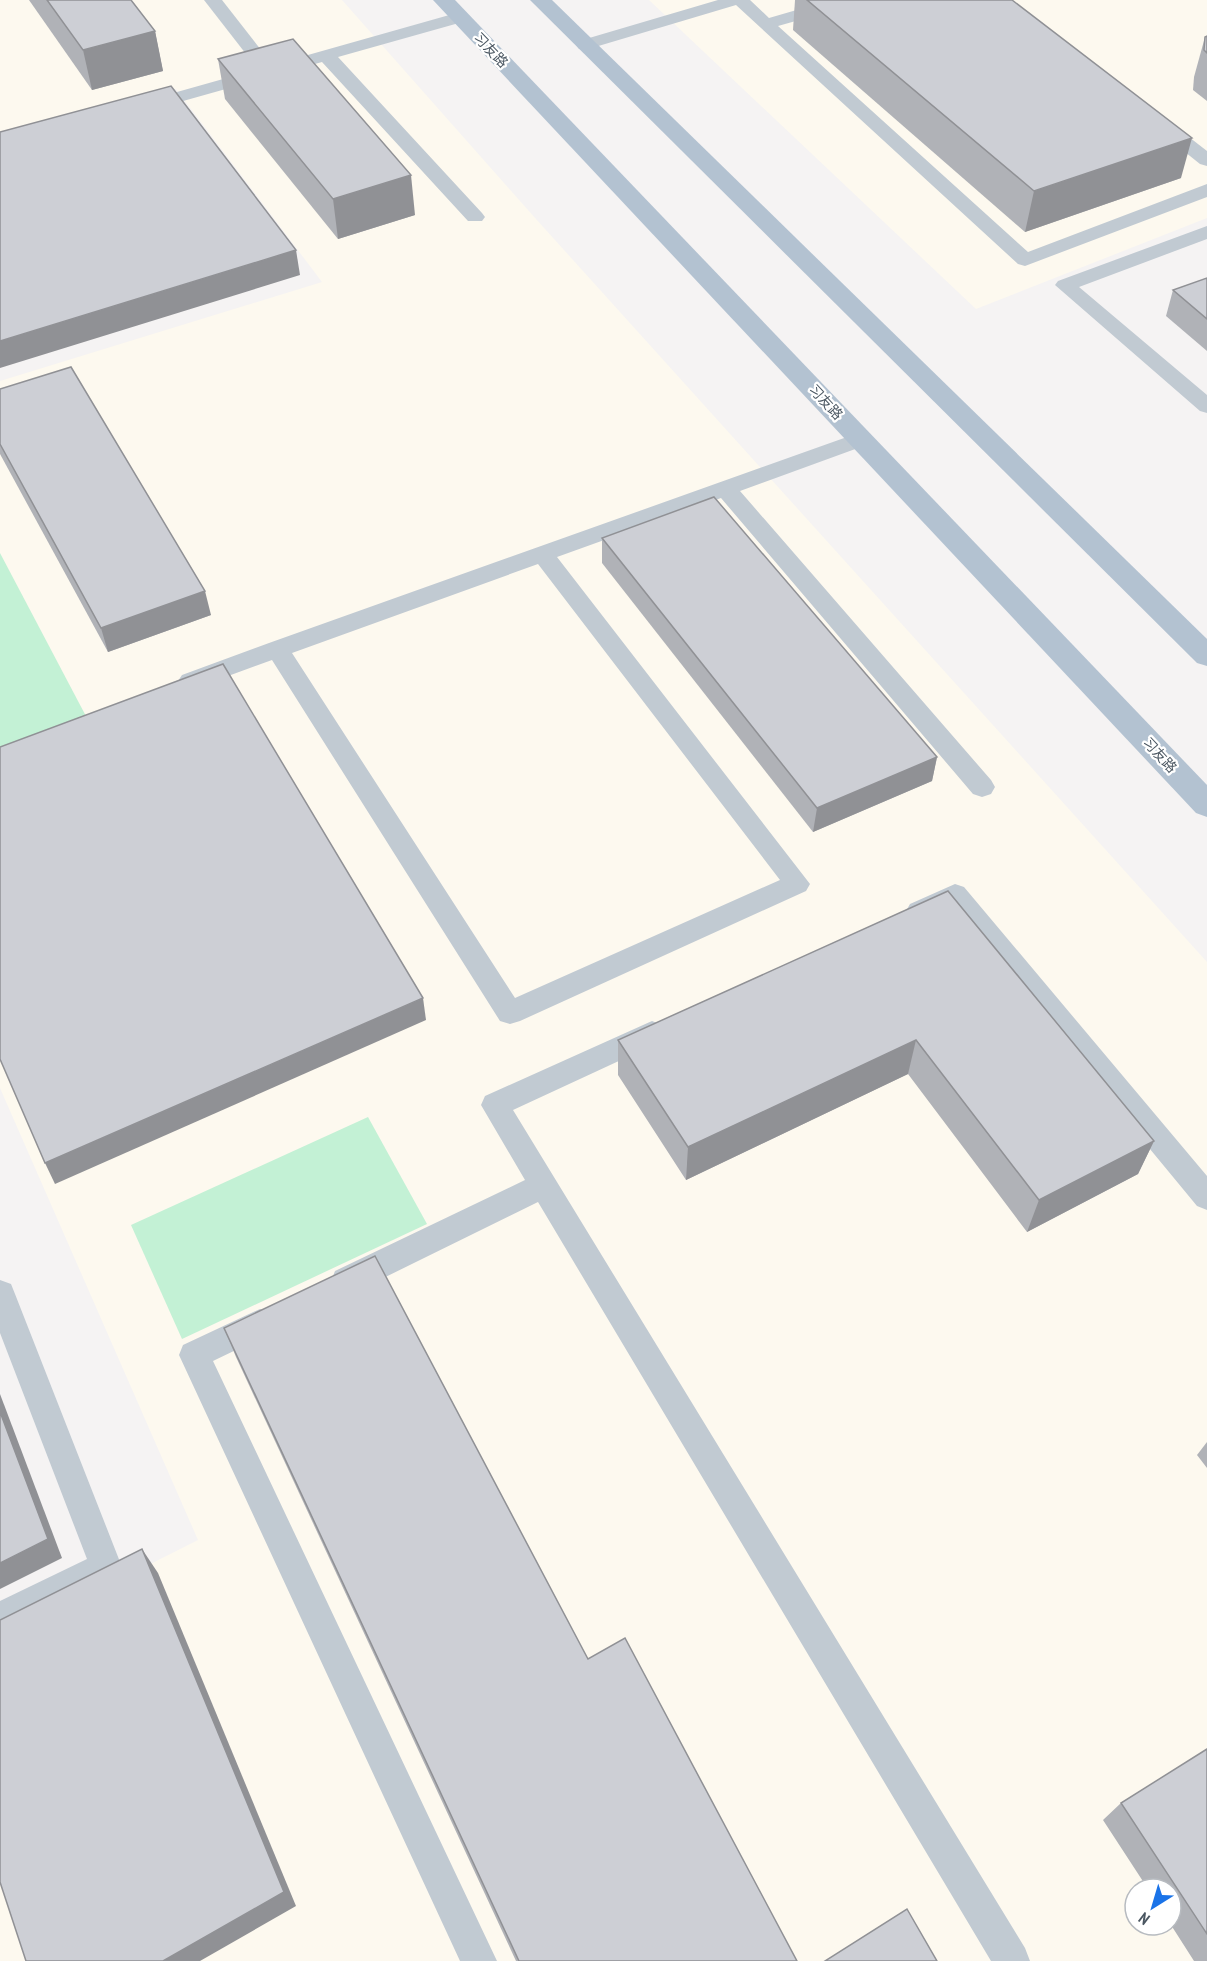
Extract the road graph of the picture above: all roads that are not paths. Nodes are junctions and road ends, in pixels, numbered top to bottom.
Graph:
1 (213, 0) edge
2 (540, 0) edge
3 (736, 0) edge
4 (740, 0) edge
5 (850, 0) edge
6 (452, 9) edge
7 (766, 24) junction
8 (585, 45) junction
9 (252, 50) edge
10 (326, 55) junction
11 (124, 113) edge
12 (1151, 116) edge
13 (1207, 160) edge
14 (1207, 190) edge
15 (475, 218) dead end
16 (1207, 232) edge
17 (1207, 406) edge
18 (861, 439) junction
19 (725, 488) junction
20 (542, 554) junction
21 (277, 650) junction
22 (1207, 656) edge
23 (170, 688) edge
24 (982, 787) dead end
25 (1207, 805) edge
26 (891, 923) edge
27 (677, 1022) edge
28 (543, 1185) junction
29 (1207, 1197) edge
30 (321, 1293) edge
31 (0, 1294) edge
32 (290, 1308) edge
33 (0, 1619) edge
34 (479, 1961) edge
35 (1012, 1961) edge

1 - 9 lane
2 - 8 main road
3 - 8 lane
4 - 7 lane
5 - 7 lane
6 - 10 lane
6 - 18 main road, 习友路
7 - 14 lane
8 - 22 main road
10 - 11 lane
10 - 15 lane
12 - 13 lane
16 - 17 lane
18 - 19 lane
18 - 25 main road, 习友路
19 - 20 lane
19 - 24 lane
20 - 21 lane
20 - 21 lane
21 - 23 lane
26 - 29 lane
27 - 28 lane
28 - 30 lane
28 - 35 lane
31 - 33 lane
32 - 34 lane

